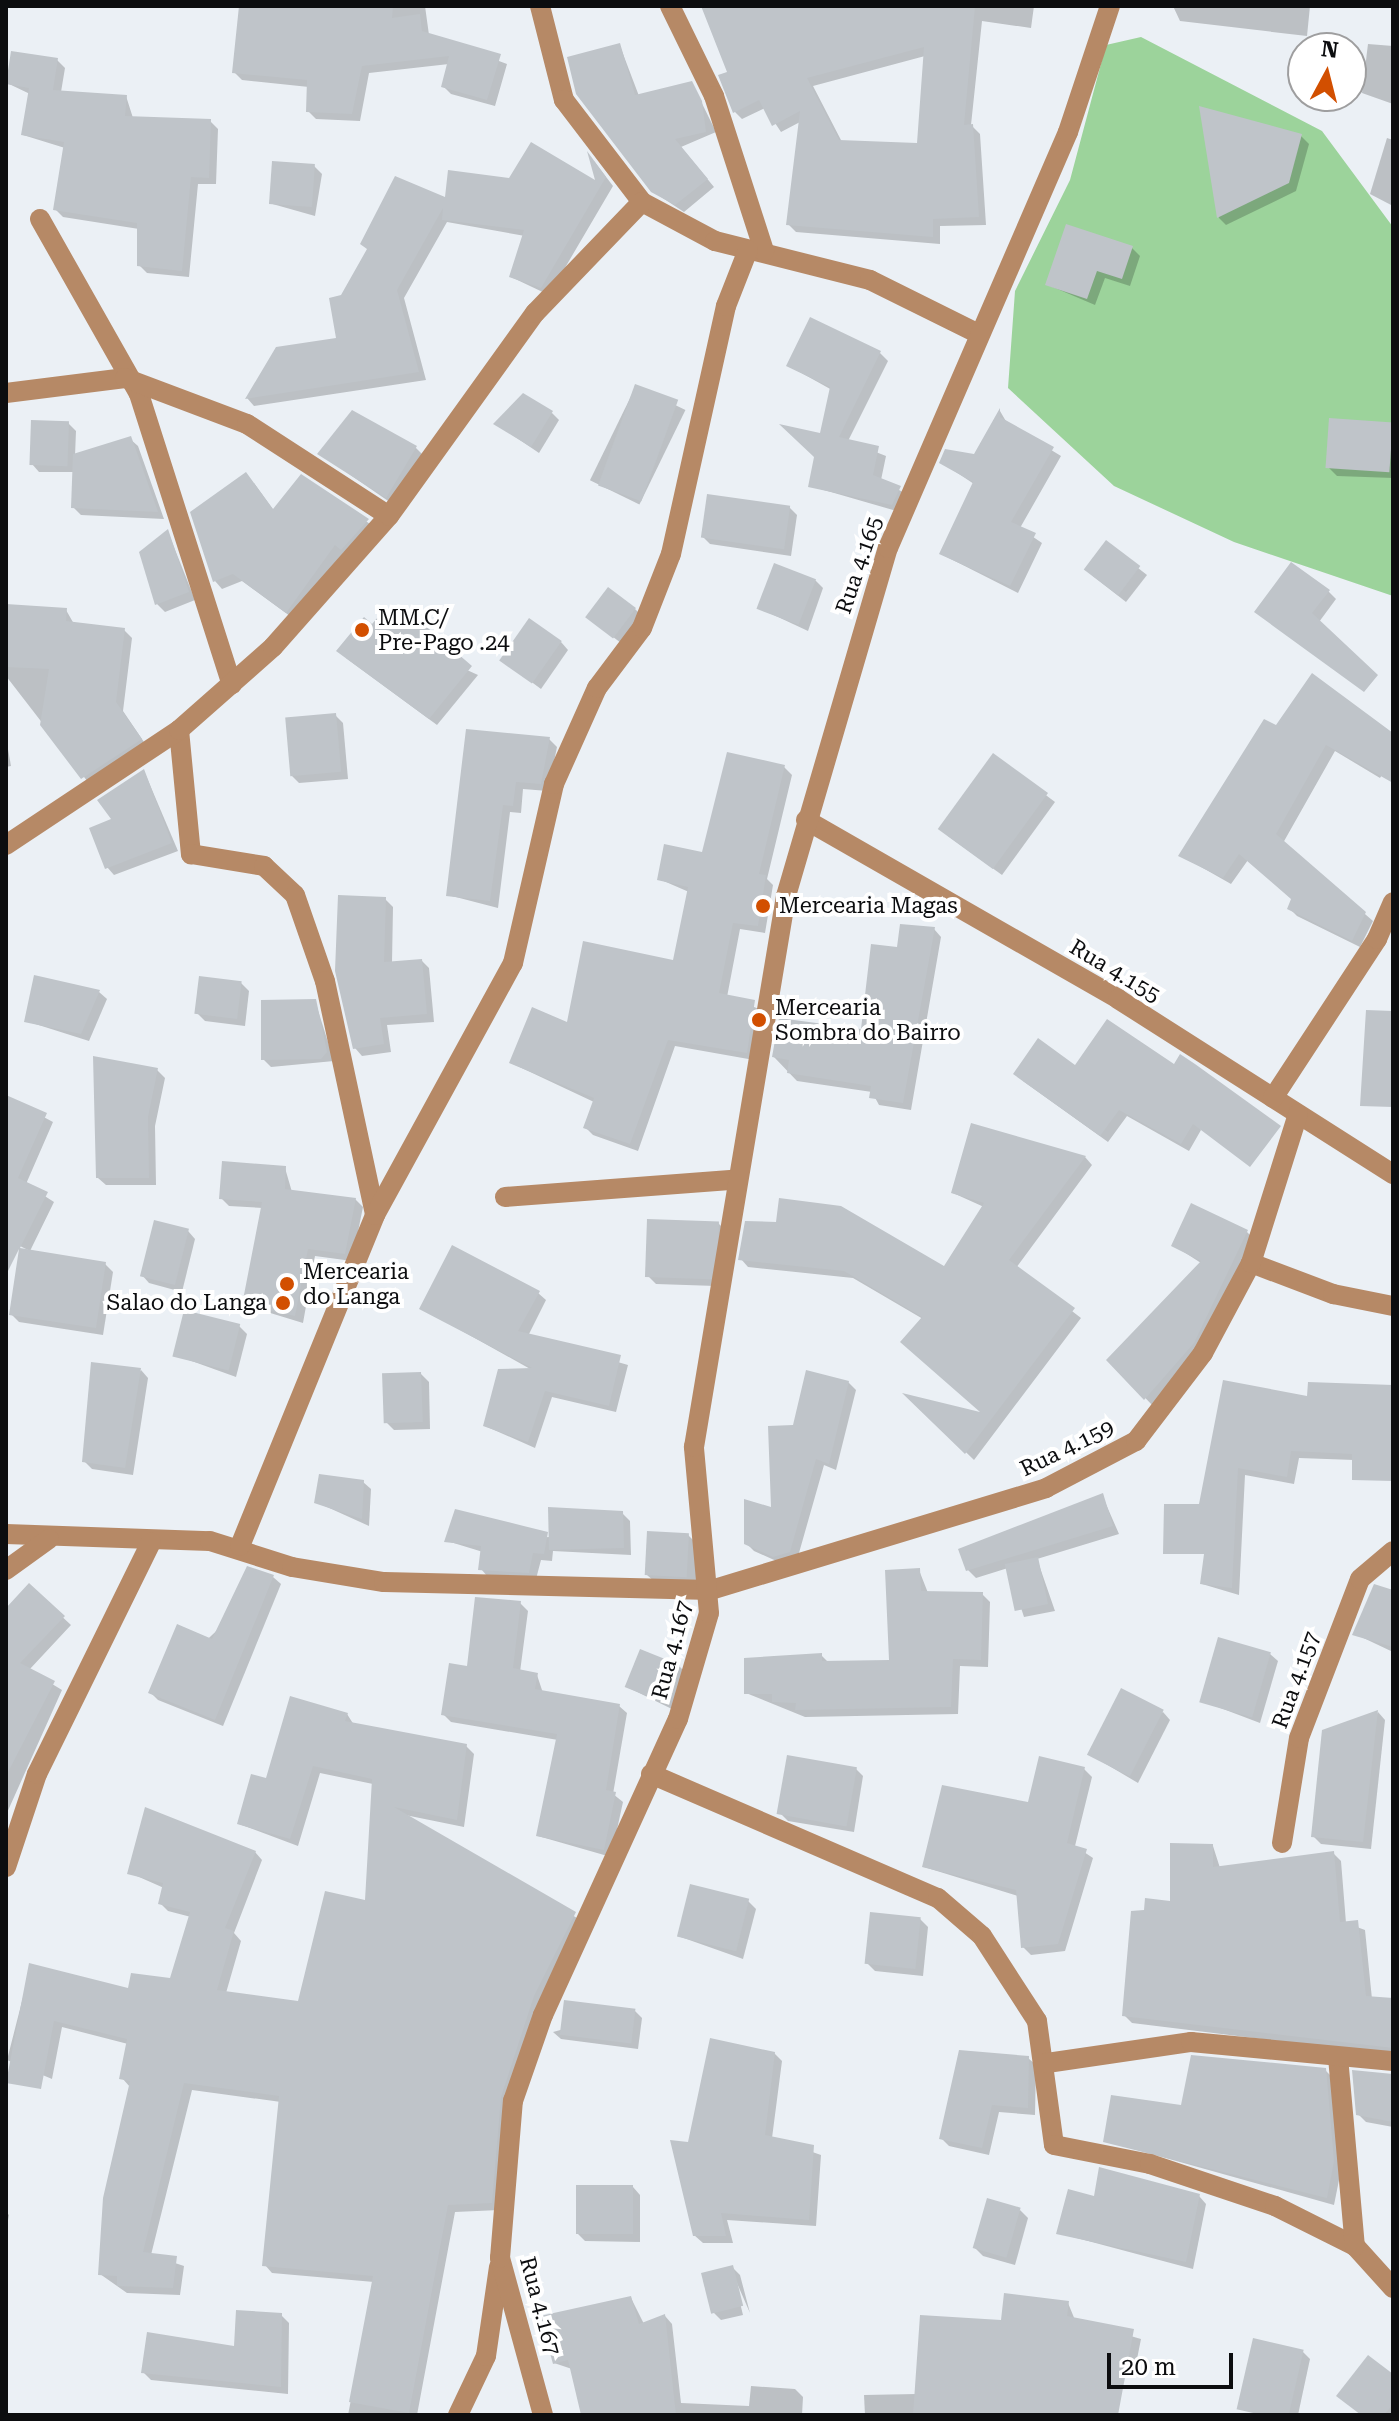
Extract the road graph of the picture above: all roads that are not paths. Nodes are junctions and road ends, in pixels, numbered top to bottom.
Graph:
1 (540, 6) edge
2 (670, 6) edge
3 (1110, 6) edge
4 (642, 202) junction
5 (40, 219) dead end
6 (756, 251) junction
7 (977, 333) junction
8 (125, 378) junction
9 (6, 393) edge
10 (389, 516) junction
11 (232, 685) junction
12 (179, 730) junction
13 (806, 820) junction
14 (6, 845) edge
15 (1393, 902) edge
16 (1273, 1098) junction
17 (1298, 1114) junction
18 (1393, 1174) edge
19 (733, 1180) junction
20 (505, 1197) dead end
21 (375, 1215) junction
22 (1251, 1263) junction
23 (1393, 1306) edge
24 (6, 1534) edge
25 (49, 1539) junction
26 (151, 1542) junction
27 (240, 1546) junction
28 (1393, 1551) edge
29 (6, 1570) edge
30 (711, 1590) junction
31 (651, 1774) junction
32 (1282, 1843) dead end
33 (6, 1867) edge
34 (1338, 2057) junction
35 (1393, 2061) edge
36 (1047, 2063) junction
37 (1355, 2246) junction
38 (500, 2258) junction
39 (1393, 2288) edge
40 (458, 2415) edge
41 (543, 2415) edge

1 - 4 street
2 - 6 street
3 - 7 street, Rua 4.165
4 - 6 street
4 - 10 street
5 - 8 street
6 - 7 street
6 - 21 street
7 - 13 street, Rua 4.165
8 - 9 street
8 - 10 street
8 - 11 street
10 - 11 street
11 - 12 street
12 - 14 street
12 - 21 street
13 - 16 street, Rua 4.155
13 - 19 street, Rua 4.167
15 - 16 street
16 - 17 street, Rua 4.155
17 - 18 street, Rua 4.155
17 - 22 street, Rua 4.159
19 - 20 street
19 - 30 street, Rua 4.167
21 - 27 street
22 - 23 street
22 - 30 street, Rua 4.159
24 - 25 street, Rua 4.159
25 - 26 street, Rua 4.159
25 - 29 street
26 - 27 street, Rua 4.159
26 - 33 street
27 - 30 street, Rua 4.159
28 - 32 street, Rua 4.157
30 - 31 street, Rua 4.167
31 - 36 street
31 - 38 street, Rua 4.167
34 - 35 street
34 - 36 street
34 - 37 street
36 - 37 street
37 - 39 street
38 - 40 street
38 - 41 street, Rua 4.167

